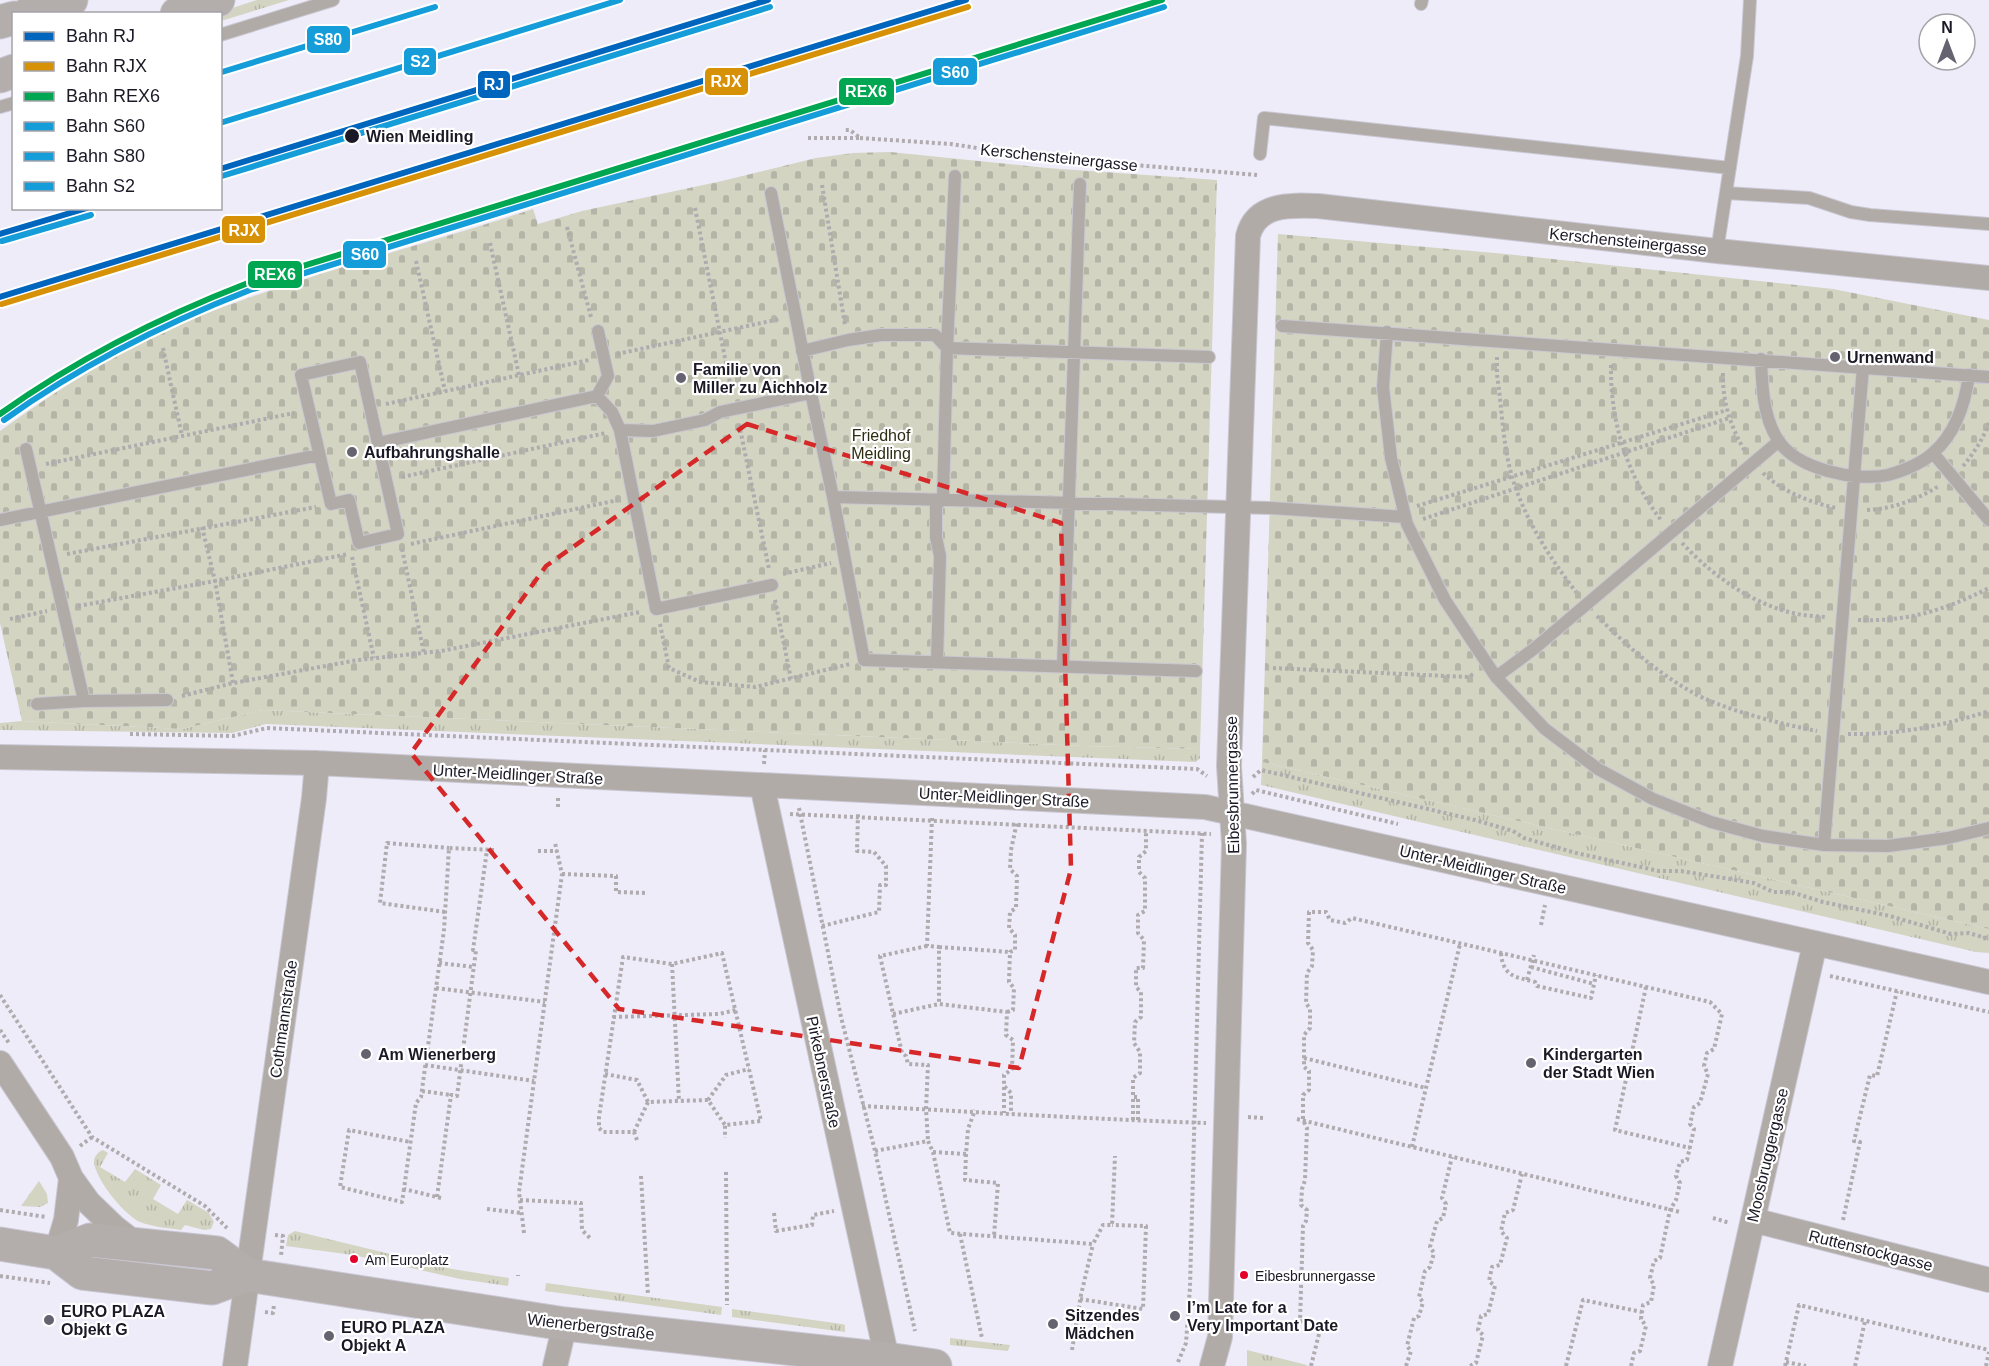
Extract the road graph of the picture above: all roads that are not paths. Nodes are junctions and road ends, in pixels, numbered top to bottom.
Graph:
1 (71, 0) edge
2 (218, 0) edge
3 (333, 0) edge
4 (1750, 0) edge
5 (34, 12) edge
6 (183, 12) edge
7 (222, 34) edge
8 (1260, 154) dead end
9 (1730, 168) junction
10 (955, 176) dead end
11 (1080, 184) dead end
12 (771, 193) dead end
13 (1726, 193) junction
14 (1268, 210) joint
15 (1989, 224) edge
16 (1717, 251) junction
17 (1989, 278) edge
18 (1282, 326) dead end
19 (598, 331) road end
20 (1386, 333) junction
21 (947, 348) junction
22 (802, 351) junction
23 (1075, 352) junction
24 (1209, 357) dead end
25 (1761, 359) junction
26 (1863, 367) junction
27 (1969, 375) junction
28 (1989, 377) edge
29 (811, 393) junction
30 (597, 396) junction
31 (620, 430) junction
32 (1779, 441) junction
33 (378, 443) junction
34 (26, 449) dead end
35 (1933, 453) junction
36 (320, 455) junction
37 (1854, 476) junction
38 (833, 497) junction
39 (943, 499) junction
40 (1070, 502) junction
41 (1238, 507) junction
42 (40, 511) junction
43 (1405, 517) junction
44 (0, 519) edge
45 (1989, 520) edge
46 (771, 581) road end
47 (937, 662) junction
48 (1064, 666) junction
49 (1196, 671) dead end
50 (1496, 677) junction
51 (167, 700) road end
52 (84, 701) junction
53 (37, 704) dead end
54 (0, 758) edge
55 (317, 764) junction
56 (762, 785) junction
57 (1232, 813) junction
58 (1989, 828) edge
59 (1824, 845) junction
60 (1815, 943) junction
61 (1989, 982) edge
62 (0, 1063) edge
63 (71, 1178) junction
64 (1753, 1220) junction
65 (0, 1244) edge
66 (137, 1245) junction
67 (56, 1253) junction
68 (247, 1275) junction
69 (1989, 1280) edge
70 (565, 1324) junction
71 (887, 1359) junction
72 (235, 1366) edge
73 (555, 1366) edge
74 (936, 1366) edge
75 (1212, 1366) edge
76 (1720, 1366) edge

1 - 5 main road
2 - 6 main road
3 - 7 lane
4 - 9 lane
8 - 9 lane
9 - 13 lane
10 - 21 lane
11 - 23 lane
12 - 22 lane
13 - 15 lane
13 - 16 lane
14 - 16 street, Kerschensteinergasse
14 - 41 street, Eibesbrunnergasse
16 - 17 street, Kerschensteinergasse
18 - 20 lane
19 - 30 lane
20 - 25 lane
20 - 43 lane
21 - 22 lane
21 - 23 lane
21 - 39 lane
22 - 29 lane
23 - 24 lane
23 - 40 lane
25 - 26 lane
25 - 32 lane
26 - 27 lane
26 - 37 lane
27 - 28 lane
27 - 35 lane
29 - 31 lane
29 - 38 lane
30 - 31 lane
30 - 33 lane
31 - 46 lane
32 - 37 lane
32 - 50 lane
33 - 36 lane
33 - 36 lane
34 - 42 lane
35 - 37 lane
35 - 45 lane
36 - 42 lane
37 - 59 lane
38 - 39 lane
38 - 47 lane
39 - 40 lane
39 - 47 lane
40 - 41 lane
40 - 48 lane
41 - 43 lane
41 - 57 street, Eibesbrunnergasse
42 - 44 lane
42 - 52 lane
43 - 50 lane
47 - 48 lane
48 - 49 lane
50 - 59 lane
51 - 52 lane
52 - 53 lane
54 - 55 street, Unter-Meidlinger Straße
55 - 56 street, Unter-Meidlinger Straße
55 - 68 street, Cothmannstraße
56 - 57 street, Unter-Meidlinger Straße
56 - 71 street, Pirkebnerstraße
57 - 60 street, Unter-Meidlinger Straße
57 - 75 street, Eibesbrunnergasse
58 - 59 lane
60 - 61 street, Unter-Meidlinger Straße
60 - 64 street, Moosbruggergasse
62 - 63 street
63 - 66 street
63 - 67 street
64 - 69 street, Ruttenstockgasse
64 - 76 street, Moosbruggergasse
65 - 67 main road, Wienerbergstraße
66 - 67 main road, Wienerbergstraße
66 - 68 main road, Wienerbergstraße
67 - 68 main road, Wienerbergstraße
68 - 70 main road, Wienerbergstraße
68 - 72 street
70 - 71 main road, Wienerbergstraße
70 - 73 street
71 - 74 main road, Wienerbergstraße

